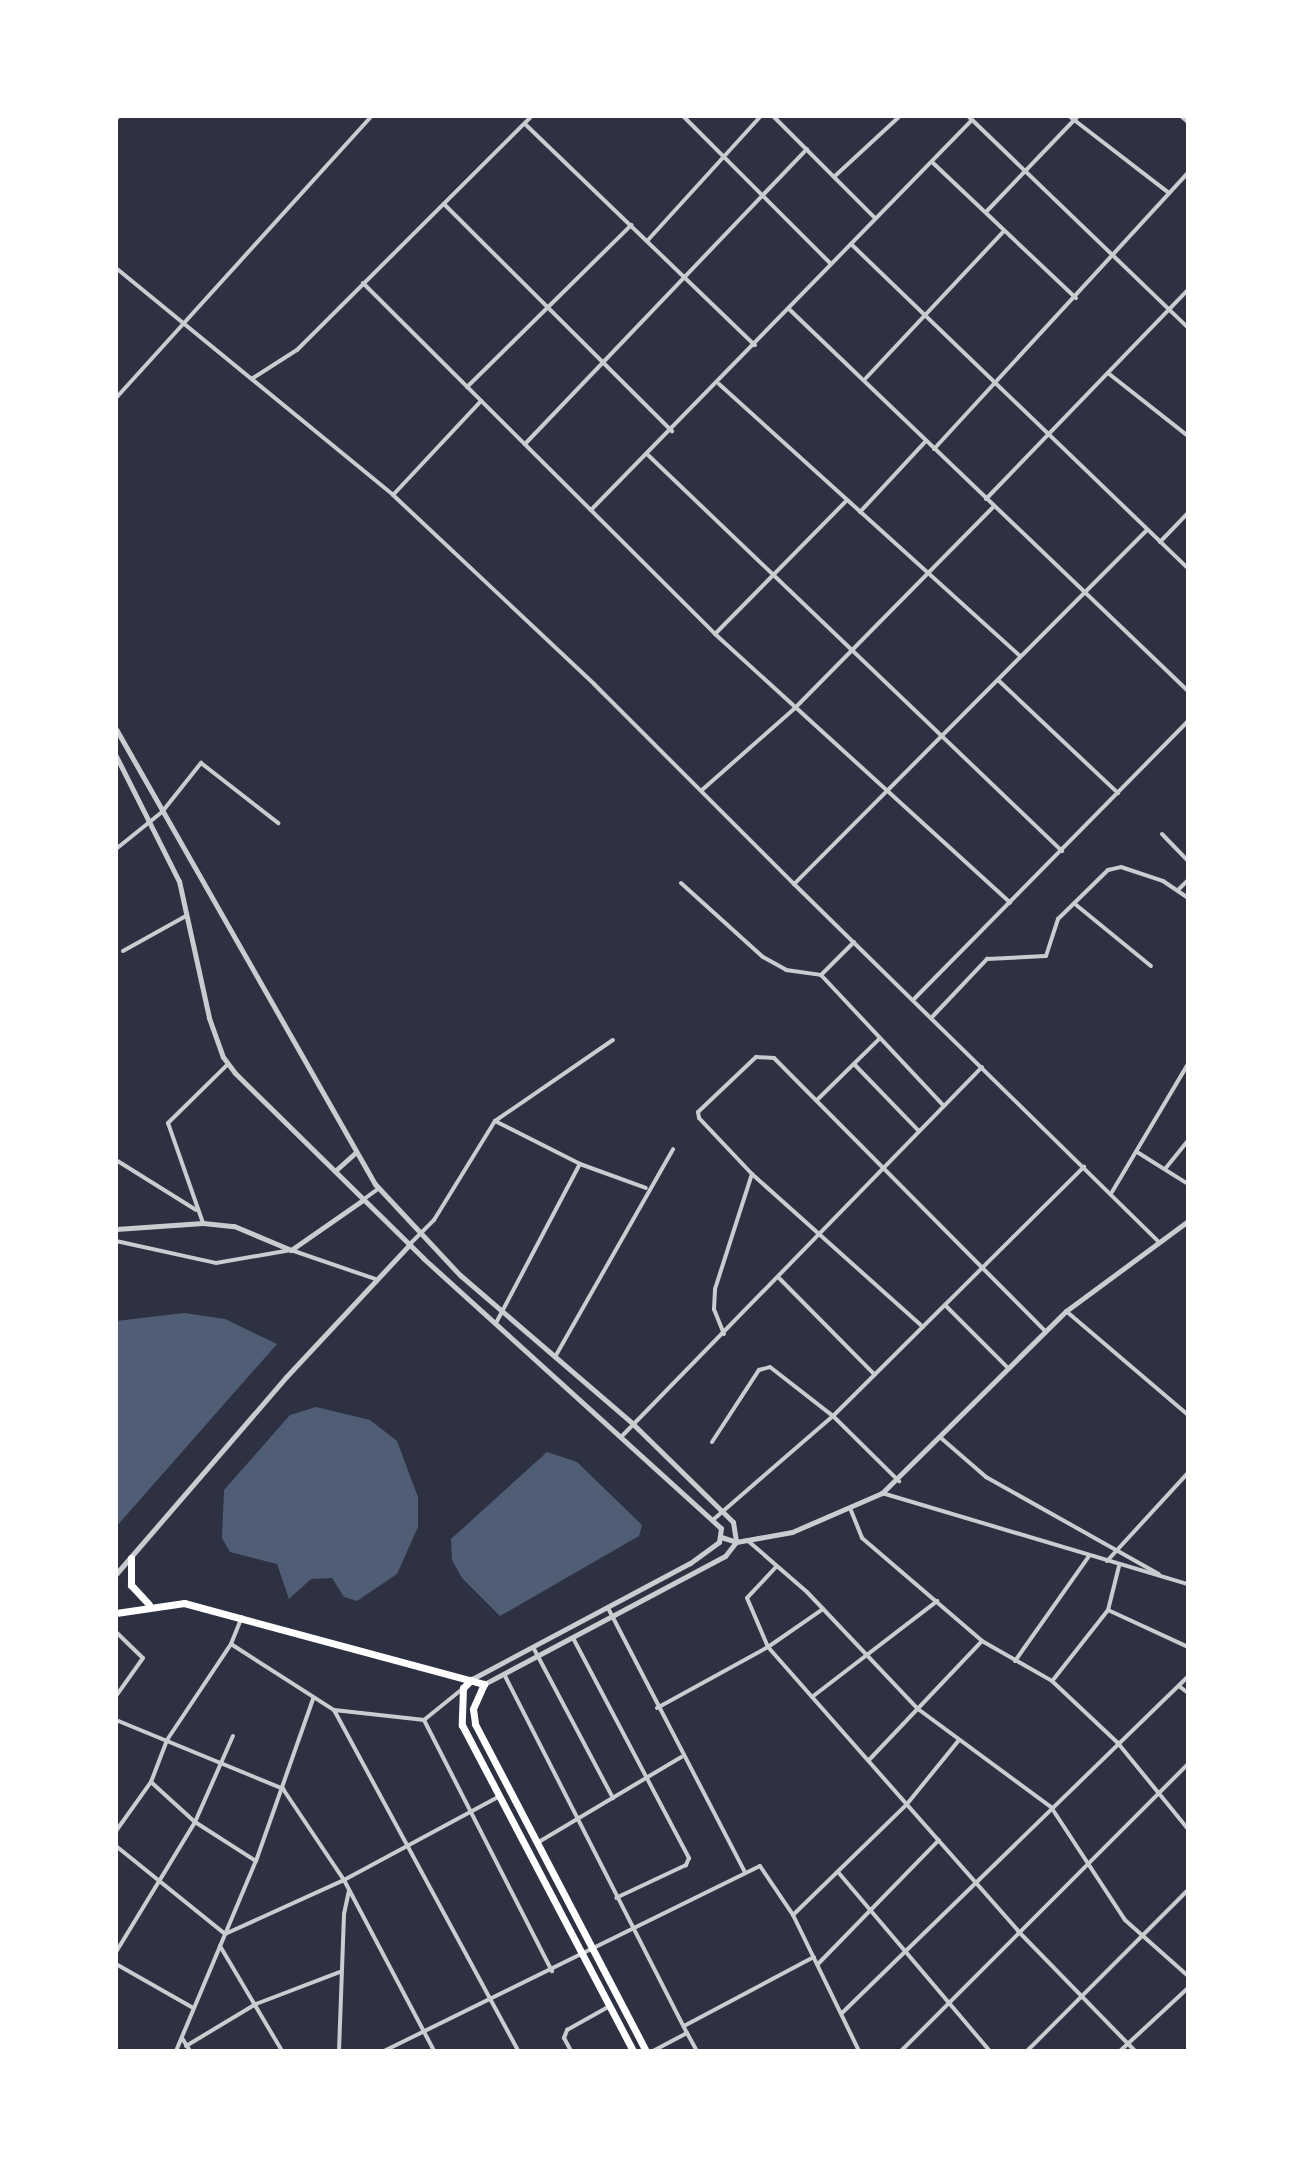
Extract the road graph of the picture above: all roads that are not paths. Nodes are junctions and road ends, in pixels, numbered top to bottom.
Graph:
1 (372, 116) edge
2 (532, 116) edge
3 (683, 116) edge
4 (761, 116) edge
5 (773, 116) edge
6 (786, 116) edge
7 (900, 116) edge
8 (1069, 116) edge
9 (1181, 116) edge
10 (970, 118) edge
11 (1076, 118) edge
12 (1188, 122) edge
13 (779, 123) junction
14 (525, 124) junction
15 (807, 149) junction
16 (726, 156) junction
17 (932, 162) junction
18 (1025, 170) junction
19 (1188, 173) edge
20 (835, 176) junction
21 (1169, 193) junction
22 (765, 195) junction
23 (443, 204) junction
24 (985, 213) junction
25 (875, 218) junction
26 (631, 225) junction
27 (1003, 232) junction
28 (648, 240) junction
29 (851, 244) junction
30 (1112, 257) junction
31 (831, 264) junction
32 (116, 268) edge
33 (686, 278) junction
34 (363, 283) junction
35 (1188, 290) edge
36 (1076, 298) junction
37 (549, 308) junction
38 (1168, 309) junction
39 (790, 310) junction
40 (922, 317) junction
41 (182, 324) junction
42 (1188, 328) edge
43 (755, 345) junction
44 (604, 362) junction
45 (1108, 373) junction
46 (253, 378) junction
47 (866, 378) junction
48 (719, 384) junction
49 (994, 384) junction
50 (467, 387) junction
51 (116, 398) edge
52 (481, 401) junction
53 (672, 431) junction
54 (1048, 436) junction
55 (1188, 436) edge
56 (926, 441) junction
57 (525, 444) junction
58 (934, 449) junction
59 (648, 455) junction
60 (393, 495) junction
61 (986, 499) junction
62 (847, 500) junction
63 (993, 507) junction
64 (591, 510) junction
65 (860, 512) junction
66 (1188, 513) edge
67 (1147, 530) junction
68 (1160, 542) junction
69 (1188, 568) edge
70 (928, 573) junction
71 (772, 576) junction
72 (1084, 593) junction
73 (715, 634) junction
74 (852, 652) junction
75 (1020, 656) junction
76 (998, 680) junction
77 (1188, 691) edge
78 (794, 709) junction
79 (1188, 721) edge
80 (116, 729) edge
81 (942, 735) junction
82 (116, 756) edge
83 (702, 791) junction
84 (886, 793) junction
85 (1118, 793) junction
86 (162, 812) junction
87 (149, 821) junction
88 (278, 823) dead end
89 (1162, 834) dead end
90 (116, 849) edge
91 (1062, 851) junction
92 (1188, 861) edge
93 (1188, 880) edge
94 (681, 883) dead end
95 (794, 884) junction
96 (1179, 889) junction
97 (1188, 898) edge
98 (1010, 902) junction
99 (1075, 904) junction
100 (188, 914) junction
101 (854, 942) junction
102 (123, 951) dead end
103 (1151, 966) dead end
104 (821, 975) junction
105 (915, 998) junction
106 (933, 1016) junction
107 (880, 1038) junction
108 (613, 1040) dead end
109 (228, 1064) junction
110 (854, 1064) junction
111 (1188, 1064) edge
112 (982, 1067) junction
113 (817, 1100) junction
114 (943, 1105) junction
115 (495, 1121) junction
116 (919, 1131) junction
117 (1188, 1141) edge
118 (673, 1149) dead end
119 (356, 1152) junction
120 (1137, 1152) junction
121 (116, 1160) edge
122 (580, 1164) junction
123 (1084, 1167) junction
124 (884, 1169) junction
125 (1165, 1169) junction
126 (335, 1171) junction
127 (752, 1174) junction
128 (1188, 1184) edge
129 (647, 1188) junction
130 (378, 1189) junction
131 (1112, 1192) junction
132 (363, 1200) junction
133 (199, 1211) junction
134 (1188, 1221) edge
135 (203, 1223) junction
136 (116, 1229) edge
137 (823, 1232) junction
138 (421, 1235) junction
139 (116, 1241) edge
140 (1159, 1242) junction
141 (410, 1244) junction
142 (291, 1250) junction
143 (983, 1267) junction
144 (460, 1275) junction
145 (779, 1278) junction
146 (375, 1279) junction
147 (452, 1284) junction
148 (945, 1305) junction
149 (503, 1311) junction
150 (1066, 1311) junction
151 (496, 1323) junction
152 (923, 1327) junction
153 (1045, 1331) junction
154 (724, 1334) junction
155 (555, 1357) junction
156 (1008, 1368) junction
157 (573, 1373) junction
158 (875, 1375) junction
159 (565, 1384) junction
160 (1188, 1405) edge
161 (1186, 1413) edge
162 (833, 1416) junction
163 (633, 1424) junction
164 (623, 1435) junction
165 (941, 1438) junction
166 (712, 1442) dead end
167 (674, 1462) junction
168 (664, 1472) junction
169 (1188, 1473) edge
170 (899, 1481) junction
171 (882, 1493) junction
172 (850, 1508) junction
173 (725, 1510) junction
174 (714, 1519) junction
175 (721, 1537) junction
176 (747, 1540) junction
177 (736, 1542) junction
178 (1117, 1551) junction
179 (1089, 1556) junction
180 (131, 1558) junction
181 (1107, 1561) junction
182 (1119, 1565) junction
183 (776, 1567) junction
184 (116, 1574) edge
185 (1166, 1578) junction
186 (1188, 1584) edge
187 (937, 1601) junction
188 (150, 1604) junction
189 (608, 1608) junction
190 (823, 1609) junction
191 (1108, 1610) junction
192 (116, 1613) edge
193 (243, 1617) junction
194 (612, 1618) junction
195 (116, 1632) edge
196 (573, 1638) junction
197 (982, 1641) junction
198 (231, 1644) junction
199 (533, 1647) junction
200 (768, 1647) junction
201 (1188, 1647) edge
202 (538, 1658) junction
203 (869, 1658) junction
204 (1015, 1661) junction
205 (504, 1674) junction
206 (1188, 1676) edge
207 (472, 1679) junction
208 (1052, 1681) junction
209 (484, 1684) junction
210 (1179, 1686) junction
211 (463, 1688) junction
212 (1188, 1693) edge
213 (116, 1696) edge
214 (812, 1697) junction
215 (313, 1699) junction
216 (657, 1708) junction
217 (918, 1709) junction
218 (334, 1710) junction
219 (116, 1720) edge
220 (424, 1720) junction
221 (233, 1736) dead end
222 (167, 1740) junction
223 (959, 1740) junction
224 (1117, 1742) junction
225 (681, 1757) junction
226 (869, 1760) junction
227 (221, 1763) junction
228 (1188, 1764) edge
229 (648, 1779) junction
230 (151, 1782) junction
231 (283, 1789) junction
232 (1156, 1793) junction
233 (500, 1796) junction
234 (613, 1798) junction
235 (907, 1804) junction
236 (1051, 1807) junction
237 (473, 1811) junction
238 (577, 1819) junction
239 (195, 1822) junction
240 (1188, 1829) edge
241 (116, 1831) edge
242 (939, 1840) junction
243 (537, 1843) junction
244 (116, 1846) edge
245 (407, 1847) junction
246 (256, 1861) junction
247 (1087, 1864) junction
248 (745, 1872) junction
249 (838, 1872) junction
250 (344, 1880) junction
251 (976, 1881) junction
252 (157, 1882) junction
253 (1188, 1890) edge
254 (349, 1891) junction
255 (616, 1898) junction
256 (872, 1911) junction
257 (793, 1915) junction
258 (631, 1928) junction
259 (1018, 1931) junction
260 (225, 1934) junction
261 (1145, 1934) junction
262 (220, 1945) junction
263 (594, 1951) junction
264 (907, 1951) junction
265 (116, 1952) edge
266 (584, 1956) junction
267 (814, 1957) junction
268 (116, 1964) edge
269 (818, 1965) junction
270 (552, 1971) junction
271 (340, 1972) junction
272 (1188, 1976) edge
273 (1188, 1988) edge
274 (1079, 1998) junction
275 (489, 2002) junction
276 (948, 2003) junction
277 (256, 2004) junction
278 (611, 2006) junction
279 (193, 2008) junction
280 (842, 2013) junction
281 (684, 2026) junction
282 (424, 2031) junction
283 (687, 2033) junction
284 (182, 2038) junction
285 (1128, 2043) junction
286 (186, 2046) junction
287 (176, 2051) edge
288 (190, 2051) edge
289 (282, 2051) edge
290 (339, 2051) edge
291 (384, 2051) edge
292 (434, 2051) edge
293 (518, 2051) edge
294 (571, 2051) edge
295 (633, 2051) edge
296 (646, 2051) edge
297 (653, 2051) edge
298 (697, 2051) edge
299 (859, 2051) edge
300 (901, 2051) edge
301 (990, 2051) edge
302 (1027, 2051) edge
303 (1120, 2051) edge
304 (1135, 2051) edge

1 - 41 street
2 - 14 street
3 - 16 street
4 - 16 street
5 - 13 street
6 - 13 street
7 - 20 street
8 - 11 street
9 - 12 street
10 - 17 street
10 - 18 street
11 - 18 street
11 - 21 street
13 - 15 street
14 - 23 street
14 - 26 street
15 - 20 street
15 - 22 street
16 - 22 street
16 - 28 street
17 - 24 street
17 - 25 street
18 - 24 street
18 - 30 street
19 - 21 street
20 - 25 street
21 - 30 street
22 - 31 street
22 - 33 street
23 - 34 street
23 - 37 street
24 - 27 street
25 - 29 street
26 - 28 street
26 - 37 street
27 - 36 street
27 - 40 street
28 - 33 street
29 - 31 street
29 - 40 street
30 - 36 street
30 - 38 street
31 - 39 street
32 - 41 street
33 - 43 street
33 - 44 street
34 - 46 street
34 - 50 street
35 - 38 street
36 - 49 street
37 - 44 street
37 - 50 street
38 - 42 street
38 - 45 street
39 - 43 street
39 - 47 street
40 - 47 street
40 - 49 street
41 - 46 street
41 - 51 street
43 - 48 street
44 - 53 street
44 - 57 street
45 - 54 street
45 - 55 street
46 - 60 street
47 - 56 street
48 - 53 street
48 - 62 street
49 - 54 street
49 - 58 street
50 - 52 street
52 - 57 street
52 - 60 street
53 - 59 street
54 - 61 street
54 - 67 street
56 - 58 street
56 - 65 street
57 - 64 street
58 - 61 street
59 - 64 street
59 - 71 street
60 - 83 street
61 - 63 street
62 - 65 street
62 - 71 street
63 - 70 street
63 - 72 street
64 - 73 street
65 - 70 street
66 - 68 street
67 - 68 street
67 - 72 street
68 - 69 street
70 - 74 street
70 - 75 street
71 - 73 street
71 - 74 street
72 - 75 street
72 - 77 street
73 - 78 street
74 - 78 street
74 - 81 street
75 - 76 street
76 - 81 street
76 - 85 street
78 - 83 street
78 - 84 street
79 - 85 street
80 - 86 street
81 - 84 street
81 - 91 street
82 - 87 street
83 - 95 street
84 - 95 street
84 - 98 street
85 - 91 street
86 - 87 street
86 - 88 street
86 - 119 street
87 - 90 street
87 - 100 street
89 - 92 street
91 - 98 street
93 - 96 street
94 - 104 street
95 - 101 street
96 - 97 street
96 - 99 street
98 - 105 street
99 - 103 street
99 - 106 street
100 - 102 street
100 - 109 street
101 - 104 street
101 - 105 street
104 - 107 street
105 - 106 street
106 - 112 street
107 - 110 street
107 - 114 street
108 - 115 street
109 - 126 street
109 - 133 street
110 - 113 street
110 - 116 street
111 - 120 street
112 - 114 street
112 - 123 street
113 - 124 street
113 - 127 street
114 - 116 street
115 - 122 street
115 - 138 street
116 - 124 street
117 - 125 street
118 - 129 street
119 - 126 street
119 - 130 street
120 - 125 street
120 - 131 street
121 - 133 street
122 - 129 street
122 - 149 street
123 - 131 street
123 - 143 street
124 - 137 street
124 - 143 street
125 - 128 street
126 - 132 street
127 - 137 street
127 - 154 street
129 - 155 street
130 - 132 street
130 - 138 street
131 - 140 street
132 - 141 street
132 - 142 street
133 - 135 street
134 - 140 street
135 - 136 street
135 - 142 street
137 - 145 street
137 - 152 street
138 - 141 street
138 - 144 street
139 - 142 street
140 - 150 street
141 - 146 street
141 - 147 street
142 - 146 street
143 - 148 street
143 - 153 street
144 - 147 street
144 - 149 street
145 - 154 street
145 - 158 street
146 - 180 street
147 - 151 street
148 - 152 street
148 - 156 street
149 - 151 street
149 - 155 street
150 - 153 street
150 - 161 street
151 - 159 street
152 - 158 street
153 - 156 street
154 - 163 street
155 - 157 street
156 - 165 street
157 - 159 street
157 - 163 street
158 - 162 street
159 - 164 street
160 - 161 street
162 - 166 street
162 - 170 street
162 - 173 street
163 - 164 street
163 - 167 street
164 - 168 street
165 - 170 street
165 - 178 street
167 - 168 street
167 - 173 street
168 - 174 street
169 - 178 street
170 - 171 street
171 - 172 street
171 - 179 street
172 - 176 street
172 - 187 street
173 - 174 street
173 - 177 street
174 - 175 street
175 - 177 street
175 - 189 street
176 - 177 street
176 - 183 street
177 - 194 street
178 - 181 street
178 - 185 street
179 - 181 street
179 - 204 street
180 - 184 street
180 - 188 highway
181 - 182 street
182 - 185 street
182 - 191 street
183 - 190 street
183 - 200 street
185 - 186 street
187 - 197 street
187 - 203 street
188 - 192 highway
188 - 193 highway
189 - 194 street
189 - 199 street
190 - 200 street
190 - 203 street
191 - 201 street
191 - 208 street
193 - 198 street
193 - 207 highway
194 - 196 street
194 - 216 street
195 - 213 street
196 - 202 street
196 - 229 street
197 - 204 street
197 - 217 street
198 - 215 street
198 - 222 street
199 - 202 street
199 - 207 street
200 - 214 street
200 - 216 street
202 - 205 street
202 - 234 street
203 - 214 street
203 - 217 street
204 - 208 street
205 - 209 street
205 - 238 street
206 - 210 street
207 - 209 highway
207 - 211 highway
208 - 224 street
209 - 243 highway
210 - 212 street
210 - 224 street
211 - 220 street
211 - 233 highway
214 - 226 street
215 - 218 street
215 - 231 street
216 - 225 street
217 - 223 street
217 - 226 street
218 - 220 street
218 - 245 street
219 - 222 street
220 - 237 street
221 - 227 street
222 - 227 street
222 - 230 street
223 - 235 street
223 - 236 street
224 - 232 street
224 - 236 street
225 - 229 street
225 - 248 street
226 - 235 street
227 - 231 street
227 - 239 street
228 - 232 street
229 - 234 street
229 - 255 street
230 - 239 street
230 - 241 street
231 - 246 street
231 - 250 street
232 - 240 street
232 - 247 street
233 - 237 street
233 - 266 highway
234 - 238 street
235 - 242 street
235 - 249 street
236 - 247 street
236 - 251 street
237 - 245 street
237 - 270 street
238 - 243 street
238 - 255 street
239 - 246 street
239 - 252 street
242 - 251 street
242 - 256 street
243 - 263 highway
244 - 252 street
245 - 250 street
245 - 275 street
246 - 260 street
247 - 259 street
247 - 261 street
248 - 257 street
248 - 258 street
249 - 256 street
249 - 257 street
250 - 254 street
250 - 260 street
251 - 259 street
251 - 264 street
252 - 260 street
252 - 265 street
253 - 261 street
254 - 271 street
254 - 282 street
255 - 258 street
256 - 264 street
256 - 269 street
257 - 267 street
258 - 263 street
258 - 281 street
259 - 274 street
259 - 276 street
260 - 262 street
261 - 272 street
261 - 274 street
262 - 277 street
262 - 279 street
263 - 266 street
263 - 296 highway
264 - 276 street
264 - 280 street
266 - 270 street
266 - 278 highway
267 - 269 street
267 - 281 street
268 - 279 street
269 - 280 street
270 - 275 street
271 - 277 street
271 - 290 street
273 - 285 street
274 - 285 street
274 - 302 street
275 - 282 street
275 - 293 street
276 - 300 street
276 - 301 street
277 - 286 street
277 - 289 street
278 - 294 street
278 - 295 highway
279 - 284 street
280 - 299 street
281 - 283 street
282 - 291 street
282 - 292 street
283 - 297 street
283 - 298 street
284 - 286 street
284 - 287 street
285 - 303 street
285 - 304 street
286 - 288 street

